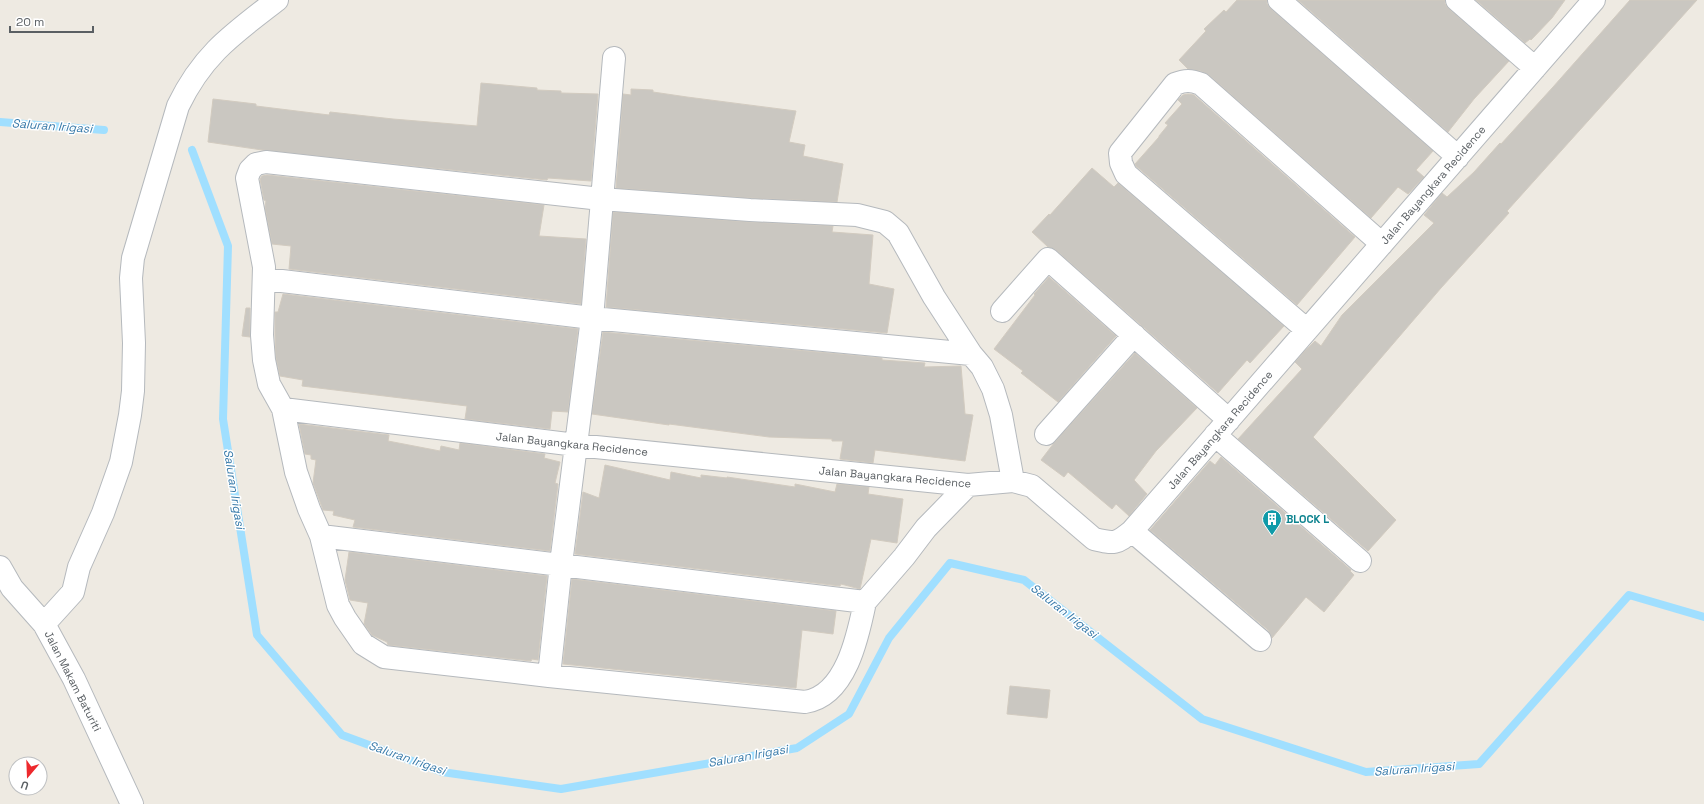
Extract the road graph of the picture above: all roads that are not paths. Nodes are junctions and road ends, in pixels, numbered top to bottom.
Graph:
1 (277, 0) edge
2 (1279, 0) edge
3 (1457, 0) edge
4 (1594, 0) edge
5 (614, 58) dead end
6 (1535, 68) junction
7 (1458, 157) junction
8 (601, 199) junction
9 (1382, 244) junction
10 (265, 279) junction
11 (1002, 311) dead end
12 (592, 318) junction
13 (1307, 330) junction
14 (1134, 335) junction
15 (971, 354) junction
16 (283, 409) junction
17 (1222, 427) junction
18 (1046, 434) dead end
19 (576, 445) junction
20 (1013, 480) junction
21 (968, 485) junction
22 (1132, 531) junction
23 (321, 536) junction
24 (1360, 561) dead end
25 (561, 564) junction
26 (0, 567) edge
27 (865, 602) junction
28 (44, 624) junction
29 (1260, 640) dead end
30 (549, 676) junction
31 (132, 804) edge

1 - 28 street
2 - 7 street
3 - 6 street
4 - 6 street, Jalan Bayangkara Recidence
5 - 8 street
6 - 7 street, Jalan Bayangkara Recidence
7 - 9 street, Jalan Bayangkara Recidence
8 - 10 street
8 - 12 street
8 - 15 street
9 - 13 street, Jalan Bayangkara Recidence
9 - 13 street
10 - 12 street
10 - 16 street
11 - 14 street
12 - 15 street
12 - 19 street
13 - 17 street, Jalan Bayangkara Recidence
14 - 17 street
14 - 18 street
15 - 20 street
16 - 19 street, Jalan Bayangkara Recidence
16 - 23 street
17 - 22 street, Jalan Bayangkara Recidence
17 - 24 street
19 - 21 street, Jalan Bayangkara Recidence
19 - 25 street
20 - 21 street, Jalan Bayangkara Recidence
20 - 22 street, Jalan Bayangkara Recidence
21 - 27 street
22 - 29 street
23 - 25 street
23 - 30 street
25 - 27 street
25 - 30 street
26 - 28 street, Jalan Makam Baturiti
27 - 30 street
28 - 31 street, Jalan Makam Baturiti

